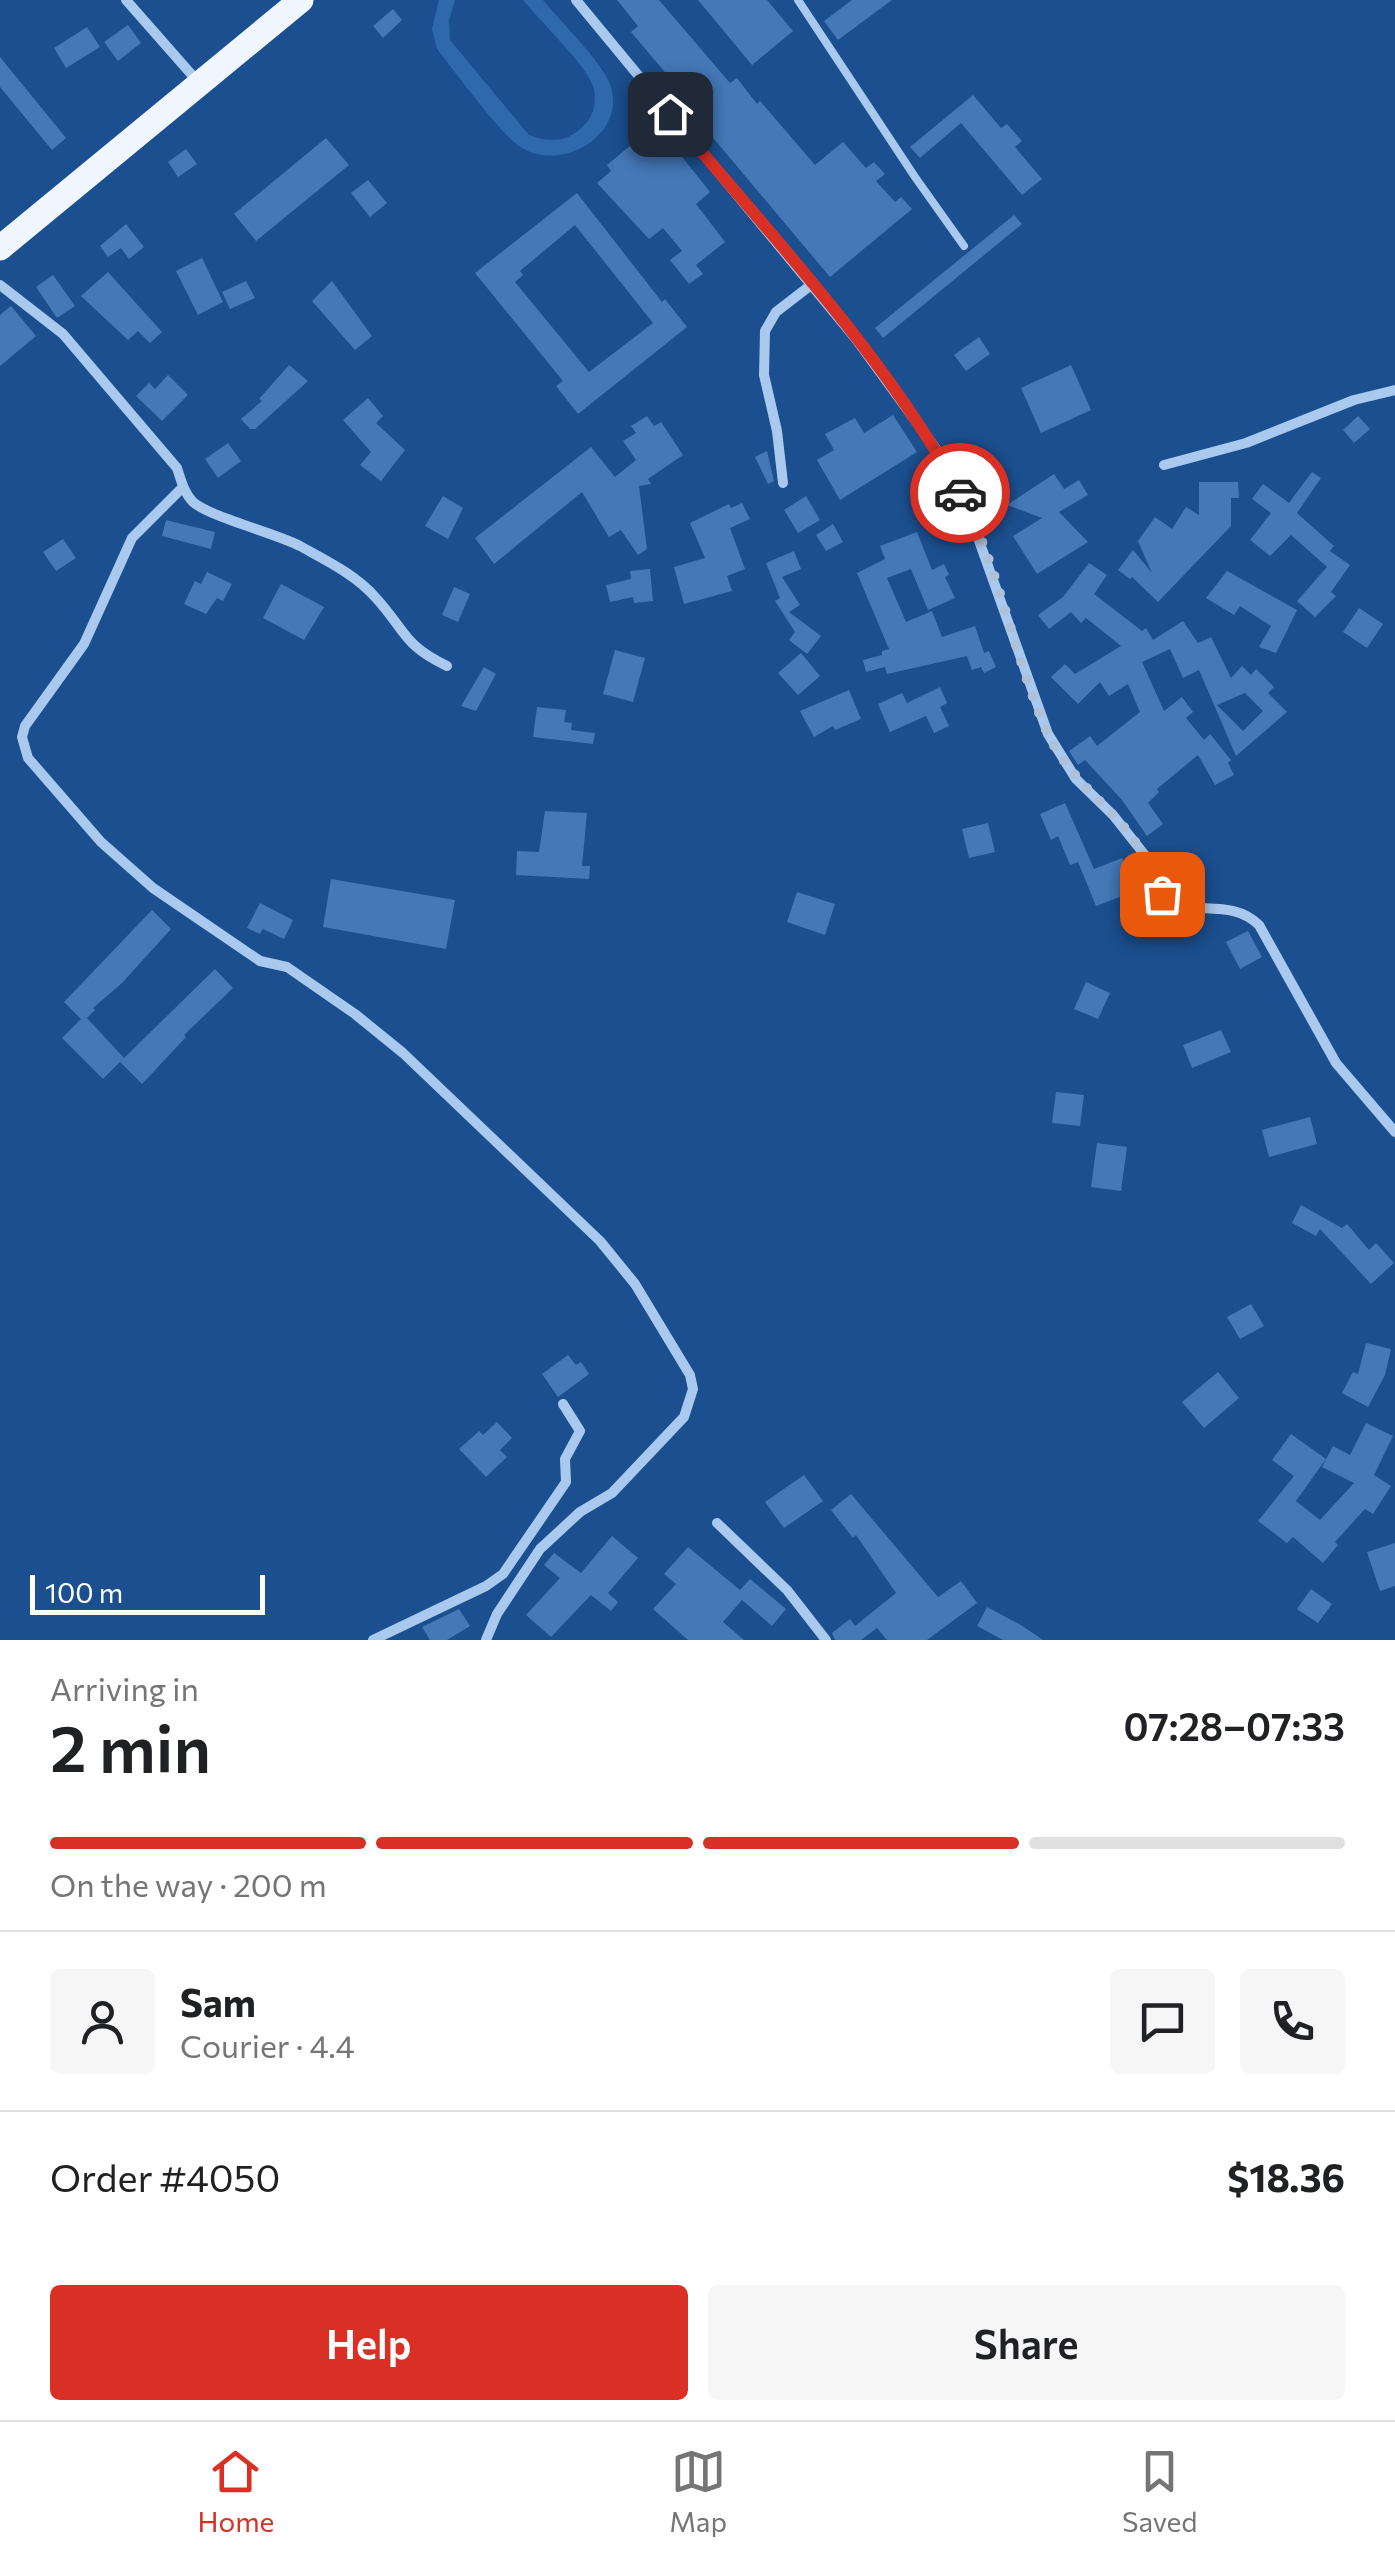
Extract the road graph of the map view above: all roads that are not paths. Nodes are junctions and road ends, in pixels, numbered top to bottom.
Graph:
1 (126, 0) edge
2 (301, 0) edge
3 (576, 0) edge
4 (798, 0) edge
5 (200, 84) junction
6 (964, 246) dead end
7 (0, 248) edge
8 (0, 285) edge
9 (811, 285) junction
10 (1395, 390) edge
11 (1164, 465) dead end
12 (783, 483) dead end
13 (183, 487) junction
14 (447, 666) dead end
15 (1395, 1132) edge
16 (563, 1404) dead end
17 (716, 1523) dead end
18 (373, 1640) edge
19 (486, 1640) edge
20 (826, 1640) edge

1 - 5 street
2 - 5 main road
3 - 9 street
4 - 6 lane
5 - 7 main road
8 - 13 street
9 - 12 street
9 - 15 street
10 - 11 street
13 - 14 street
13 - 19 street
16 - 18 street
17 - 20 street

